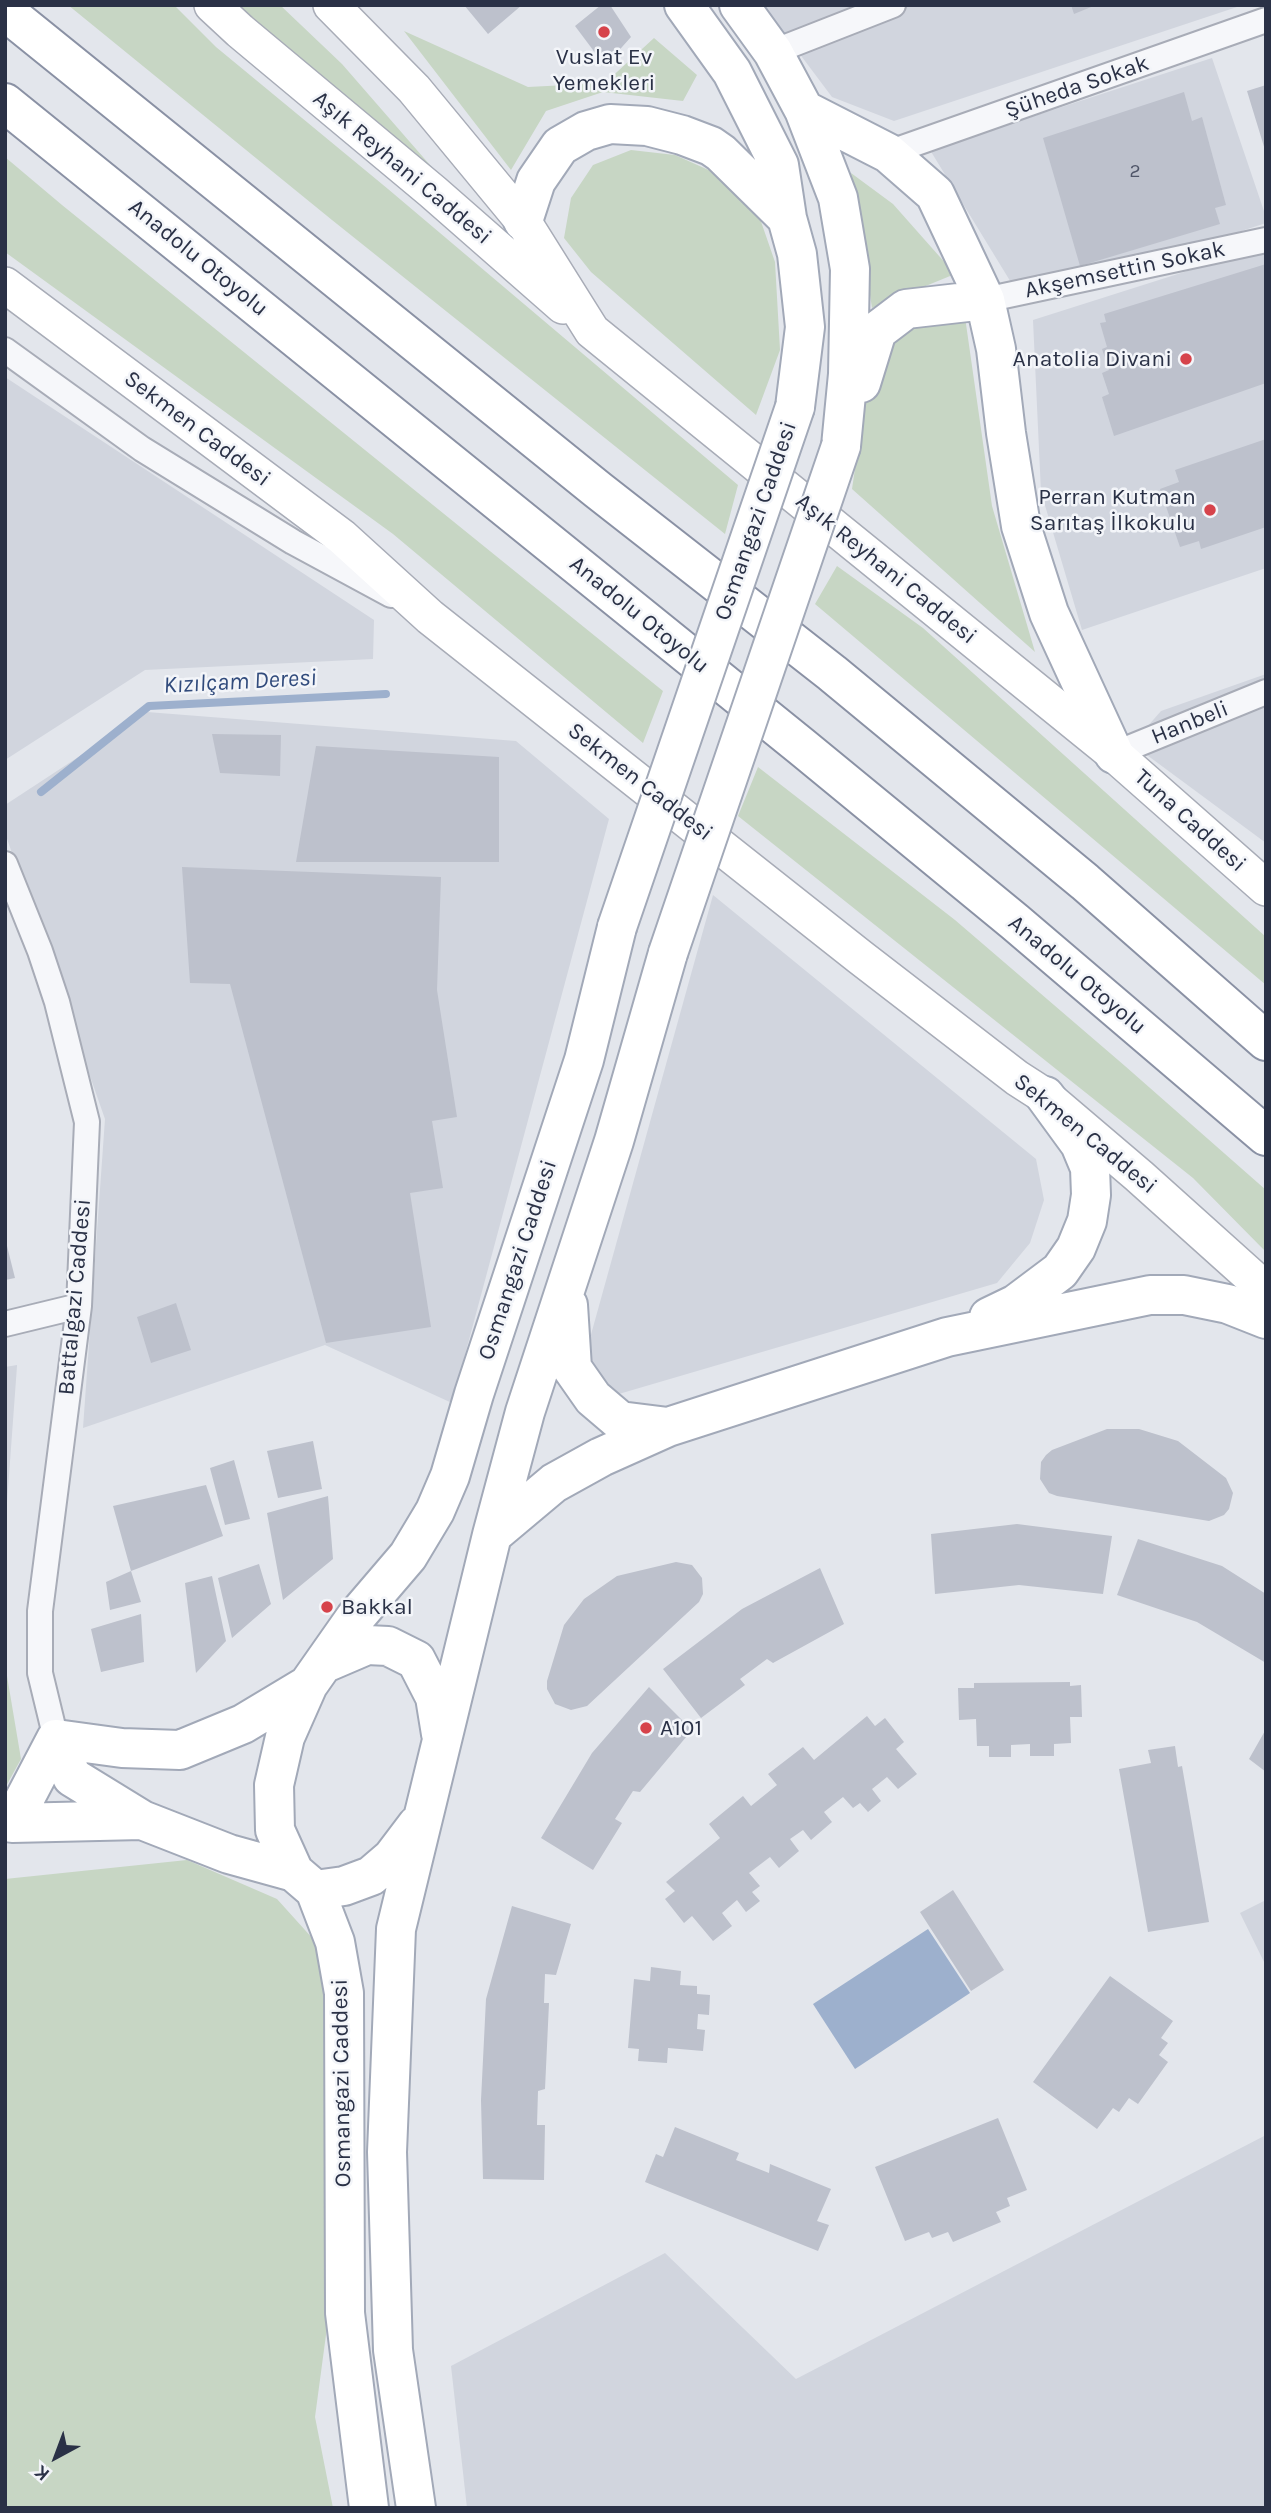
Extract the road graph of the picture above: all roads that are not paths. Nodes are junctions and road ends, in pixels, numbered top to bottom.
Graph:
1 (212, 5) edge
2 (331, 5) edge
3 (684, 5) edge
4 (739, 5) edge
5 (893, 5) edge
6 (5, 11) edge
7 (1266, 20) edge
8 (773, 52) junction
9 (5, 103) edge
10 (804, 110) junction
11 (888, 153) junction
12 (787, 218) junction
13 (523, 221) junction
14 (1266, 240) edge
15 (5, 285) edge
16 (985, 300) junction
17 (592, 331) junction
18 (5, 351) edge
19 (841, 446) junction
20 (430, 617) junction
21 (1266, 692) edge
22 (1114, 754) junction
23 (5, 864) edge
24 (1266, 888) edge
25 (1266, 1041) edge
26 (1045, 1096) junction
27 (1266, 1136) edge
28 (566, 1286) junction
29 (1266, 1290) edge
30 (79, 1306) junction
31 (1266, 1319) edge
32 (5, 1324) edge
33 (947, 1337) junction
34 (668, 1427) junction
35 (492, 1535) junction
36 (317, 1674) junction
37 (56, 1739) junction
38 (443, 1744) junction
39 (431, 1784) junction
40 (142, 1820) junction
41 (8, 1824) edge
42 (304, 1881) junction
43 (369, 2508) edge
44 (416, 2508) edge

1 - 17 main road, Aşık Reyhani Caddesi
2 - 13 main road, Aşık Reyhani Caddesi
3 - 12 main road, Osmangazi Caddesi
4 - 8 main road, Osmangazi Caddesi
5 - 8 street
6 - 25 main road
7 - 11 street, Şüheda Sokak
8 - 10 main road, Osmangazi Caddesi
9 - 27 main road, Anadolu Otoyolu
10 - 11 main road
10 - 19 main road, Osmangazi Caddesi
11 - 16 main road
12 - 13 main road
12 - 36 main road, Osmangazi Caddesi, bridge
13 - 17 main road, Aşık Reyhani Caddesi
14 - 16 street, Akşemsettin Sokak
15 - 20 main road, Sekmen Caddesi
16 - 19 main road
16 - 22 main road
17 - 22 main road, Aşık Reyhani Caddesi
18 - 20 street
19 - 28 main road, Osmangazi Caddesi, bridge
20 - 26 main road, Sekmen Caddesi
21 - 22 street, Hanbeli
22 - 24 main road, Tuna Caddesi
23 - 30 street, Battalgazi Caddesi
26 - 29 main road, Sekmen Caddesi
26 - 33 main road
28 - 34 main road
28 - 35 main road, Osmangazi Caddesi
30 - 32 street
30 - 37 street, Battalgazi Caddesi
31 - 33 main road
33 - 34 main road
34 - 35 main road
35 - 38 main road, Osmangazi Caddesi
36 - 37 main road
36 - 38 main road
36 - 42 main road, Osmangazi Caddesi
37 - 40 main road
37 - 41 main road
38 - 39 main road, Osmangazi Caddesi
39 - 42 main road
39 - 44 main road, Osmangazi Caddesi
40 - 41 main road
40 - 42 main road
42 - 43 main road, Osmangazi Caddesi

